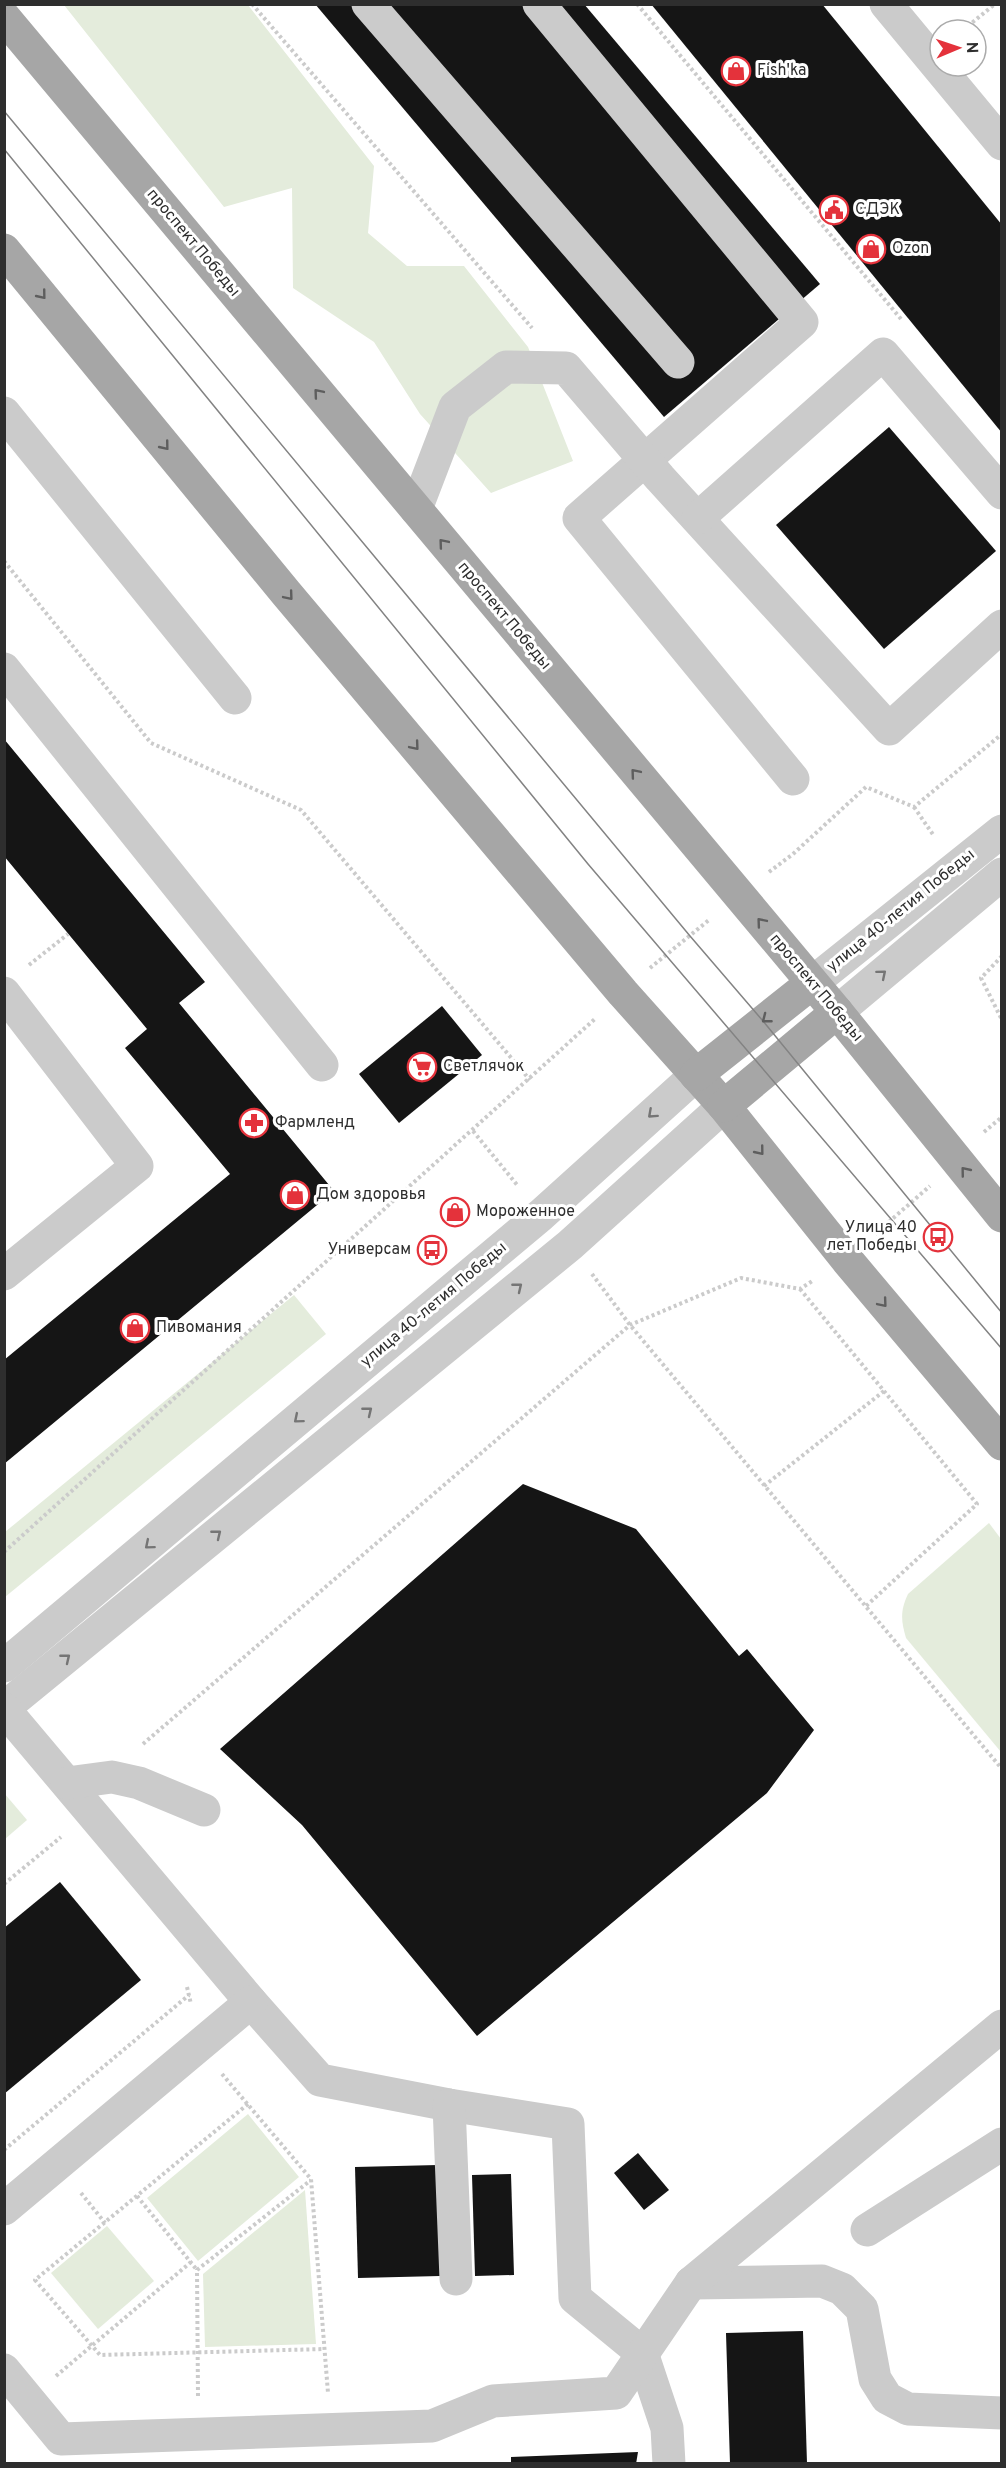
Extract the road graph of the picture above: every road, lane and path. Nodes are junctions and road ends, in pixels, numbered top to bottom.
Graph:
1 (252, 4) edge
2 (368, 4) edge
3 (539, 4) edge
4 (637, 4) edge
5 (886, 4) edge
6 (995, 4) edge
7 (4, 17) edge
8 (978, 18) edge
9 (1002, 144) edge
10 (4, 250) edge
11 (903, 321) dead end
12 (678, 362) dead end
13 (566, 368) junction
14 (4, 412) edge
15 (645, 460) junction
16 (1002, 493) edge
17 (416, 510) junction
18 (698, 518) junction
19 (4, 561) edge
20 (1002, 627) edge
21 (4, 669) edge
22 (235, 698) dead end
23 (1002, 734) edge
24 (793, 779) dead end
25 (1002, 831) edge
26 (1002, 874) edge
27 (738, 896) junction
28 (68, 934) dead end
29 (1002, 956) edge
30 (14, 981) edge
31 (812, 983) junction
32 (623, 993) junction
33 (837, 1012) junction
34 (1002, 1020) edge
35 (322, 1065) dead end
36 (696, 1075) junction
37 (530, 1080) junction
38 (724, 1106) junction
39 (1002, 1117) edge
40 (473, 1131) junction
41 (954, 1158) junction
42 (541, 1215) junction
43 (1002, 1216) edge
44 (570, 1245) junction
45 (847, 1260) junction
46 (4, 1274) edge
47 (800, 1289) junction
48 (630, 1325) junction
49 (884, 1391) junction
50 (1002, 1444) edge
51 (764, 1486) junction
52 (4, 1552) edge
53 (865, 1606) junction
54 (7, 1659) edge
55 (33, 1684) junction
56 (4, 1708) edge
57 (1002, 1768) edge
58 (112, 1777) junction
59 (67, 1783) junction
60 (88, 1809) junction
61 (204, 1810) dead end
62 (4, 1884) edge
63 (187, 1984) dead end
64 (189, 1995) junction
65 (251, 2002) junction
66 (1002, 2026) edge
67 (199, 2046) junction
68 (248, 2104) junction
69 (449, 2105) junction
70 (1002, 2144) edge
71 (4, 2150) edge
72 (311, 2179) junction
73 (137, 2196) junction
74 (4, 2209) edge
75 (867, 2230) dead end
76 (191, 2262) junction
77 (197, 2270) junction
78 (456, 2279) dead end
79 (692, 2283) junction
80 (92, 2346) junction
81 (324, 2349) junction
82 (198, 2353) junction
83 (642, 2353) junction
84 (4, 2370) edge
85 (28, 2399) junction
86 (1002, 2413) edge
87 (330, 2430) junction
88 (199, 2434) junction
89 (669, 2463) edge

1 - 13 path
2 - 12 street
3 - 15 street
4 - 11 path
5 - 9 street
6 - 8 path
17 -> 7 main road, проспект Победы
10 -> 32 main road
13 - 15 street
13 - 17 street
14 - 22 street
15 - 18 street
15 - 24 street
16 - 18 street
27 -> 17 main road, проспект Победы
18 - 20 street
19 - 37 path
21 - 35 street
23 - 27 path
25 - 31 street, улица 40-летия Победы
33 -> 26 street
31 -> 27 main road, проспект Победы
27 - 32 path
28 - 30 path
29 - 34 path
30 - 46 street
31 - 33 main road, проспект Победы
31 -> 36 main road, улица 40-летия Победы
32 - 36 main road
32 - 37 path
33 - 38 main road
33 - 41 main road, проспект Победы
36 - 38 main road
36 -> 42 street, улица 40-летия Победы
37 - 40 path
38 - 44 street
38 -> 45 main road
39 - 41 path
40 - 42 path
40 - 52 path
43 -> 41 main road, проспект Победы
41 - 45 path
42 -> 54 street, улица 40-летия Победы
44 - 48 path
55 -> 44 street
45 - 47 path
45 -> 50 main road
47 - 48 path
47 - 49 path
48 - 51 path
48 - 58 path
49 - 51 path
49 - 53 path
51 - 53 path
53 - 57 path
54 - 55 street
55 - 56 street
56 - 59 street
58 - 59 street
58 - 61 street
59 - 60 street
60 - 62 path
60 - 65 street
63 - 64 path
64 - 67 path
64 - 71 path
65 - 67 street
65 - 69 street
66 - 79 street
67 - 68 path
67 - 74 street
68 - 72 path
68 - 73 path
69 - 78 street
69 - 83 street
70 - 75 street
72 - 77 path
72 - 81 path
73 - 76 path
73 - 80 path
76 - 77 path
76 - 80 path
77 - 82 path
79 - 83 street
79 - 86 street
80 - 82 path
80 - 85 path
81 - 82 path
81 - 87 path
82 - 88 path
83 - 87 street
83 - 89 street
84 - 85 street
85 - 88 street
87 - 88 street

